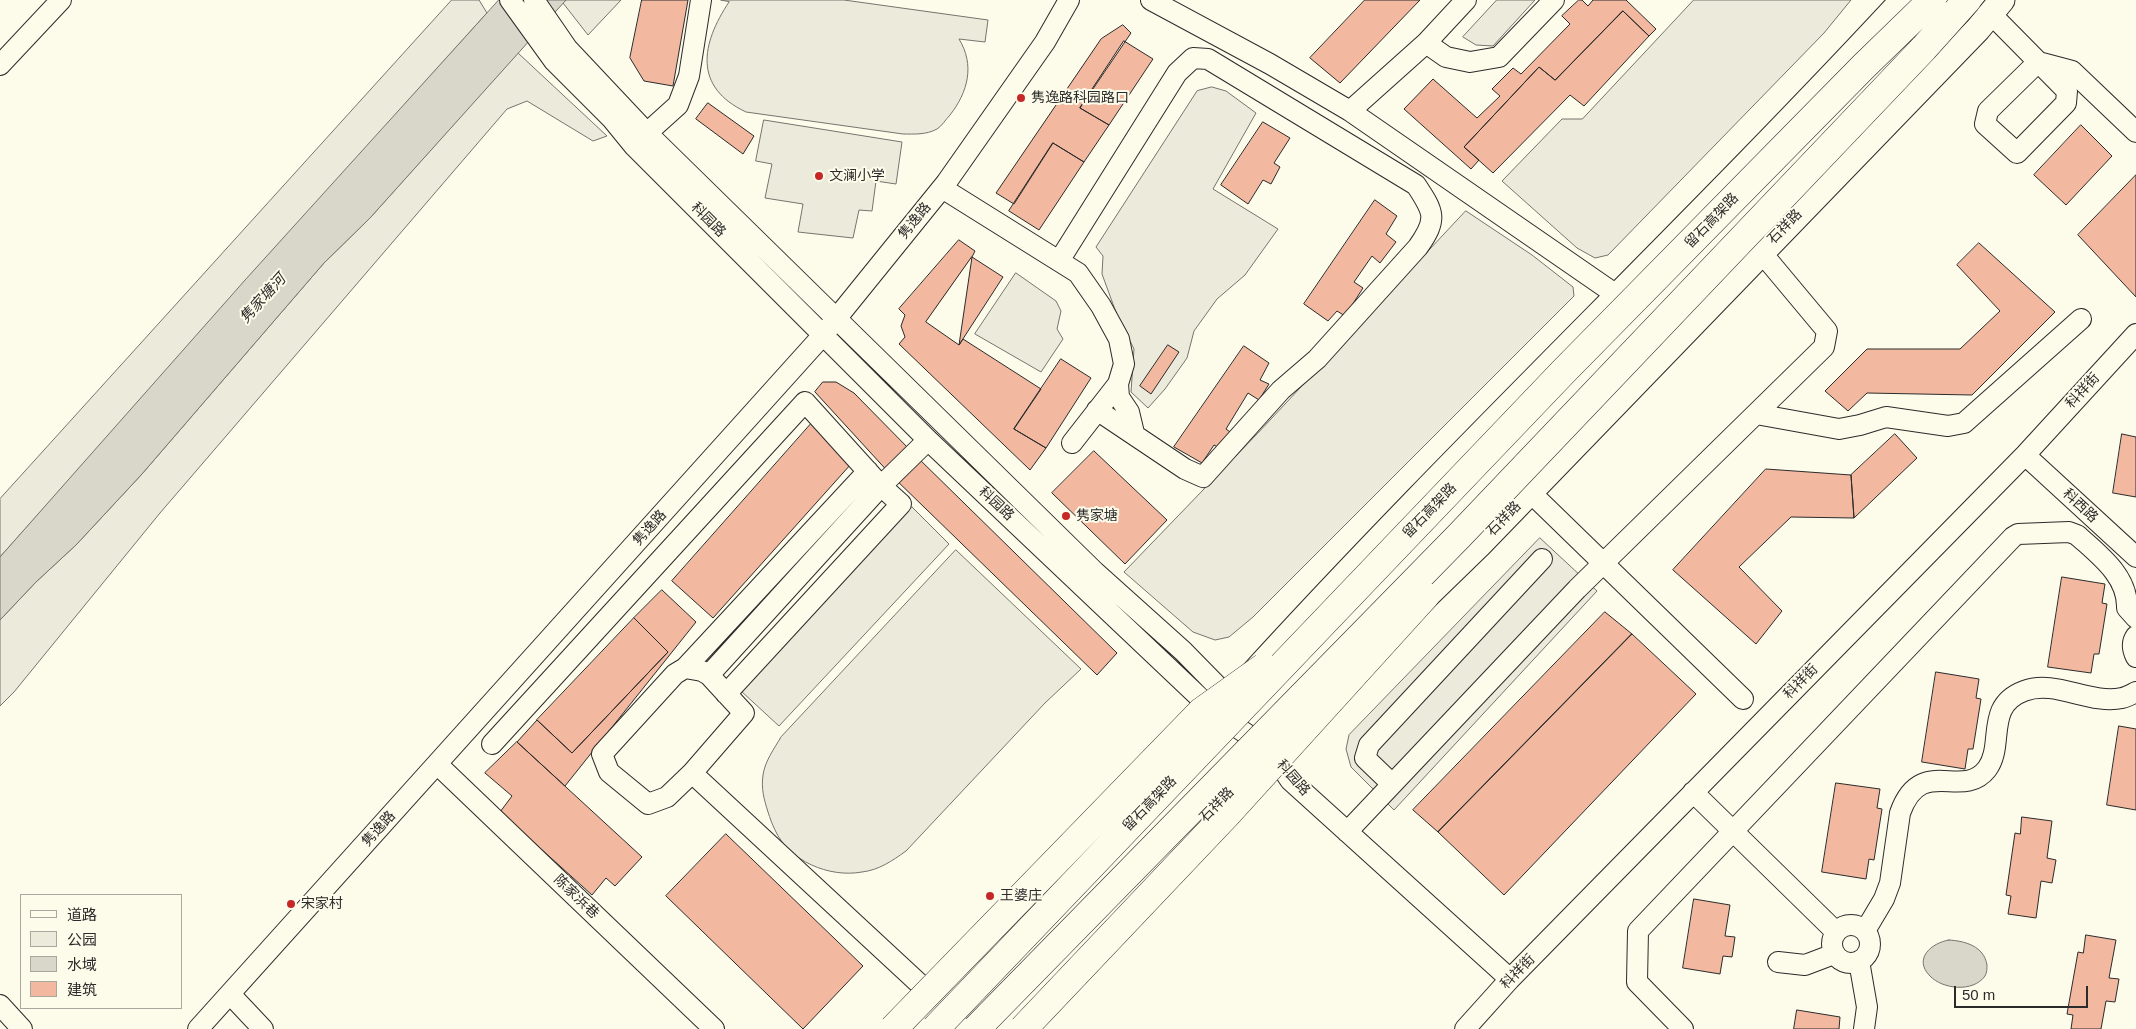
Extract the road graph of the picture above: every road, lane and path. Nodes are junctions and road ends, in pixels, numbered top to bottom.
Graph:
1 (61, 0) edge
2 (510, 0) edge
3 (534, 0) edge
4 (701, 0) edge
5 (1069, 0) edge
6 (1151, 0) edge
7 (1466, 0) edge
8 (1554, 0) edge
9 (1904, 0) edge
10 (1932, 0) edge
11 (1986, 3) edge
12 (1426, 43) junction
13 (0, 65) edge
14 (1350, 111) junction
15 (2136, 132) edge
16 (640, 140) junction
17 (942, 188) junction
18 (1761, 252) junction
19 (1059, 261) junction
20 (1618, 296) junction
21 (837, 318) junction
22 (2081, 318) dead end
23 (2136, 334) edge
24 (823, 335) junction
25 (1118, 384) junction
26 (1098, 410) junction
27 (1756, 414) junction
28 (1134, 434) junction
29 (928, 440) junction
30 (1072, 444) dead end
31 (2025, 455) junction
32 (868, 471) junction
33 (881, 486) junction
34 (1530, 492) junction
35 (2136, 557) edge
36 (1542, 559) dead end
37 (1604, 563) junction
38 (2136, 618) edge
39 (1314, 632) junction
40 (2136, 636) edge
41 (2136, 657) edge
42 (685, 668) junction
43 (709, 675) junction
44 (2136, 692) edge
45 (726, 694) junction
46 (1743, 699) dead end
47 (1223, 705) junction
48 (492, 744) dead end
49 (1270, 750) junction
50 (437, 764) junction
51 (692, 773) junction
52 (1392, 784) junction
53 (1693, 792) junction
54 (1733, 831) junction
55 (1347, 832) junction
56 (1865, 931) junction
57 (1836, 932) junction
58 (1834, 954) junction
59 (1778, 962) dead end
60 (1859, 962) junction
61 (1510, 979) junction
62 (230, 994) junction
63 (940, 1002) junction
64 (0, 1005) edge
65 (22, 1029) edge
66 (198, 1029) edge
67 (263, 1029) edge
68 (714, 1029) edge
69 (894, 1029) edge
70 (914, 1029) edge
71 (934, 1029) edge
72 (976, 1029) edge
73 (997, 1029) edge
74 (1023, 1029) edge
75 (1465, 1029) edge
76 (1683, 1029) edge
77 (1864, 1029) edge

1 - 13 street
2 - 16 street, 科园路
3 - 16 street, 科园路
4 - 16 street
5 - 17 street, 隽逸路
6 - 14 street
7 - 12 street
8 - 12 street
9 - 20 main road
10 - 39 highway, 留石高架路, bridge
11 - 15 street
11 - 18 main road, 石祥路
11 - 72 highway, bridge
11 - 74 highway, bridge
12 - 14 street
14 - 20 street
16 - 21 street, 科园路
16 - 24 street, 科园路
17 - 19 street
17 - 21 street, 隽逸路
18 - 27 street
18 - 34 main road, 石祥路
19 - 25 street
19 - 28 street
20 - 47 main road
21 - 24 street, 隽逸路
21 - 47 street, 科园路
22 - 27 street
23 - 31 street, 科祥街
24 - 29 street, 科园路
24 - 50 street, 隽逸路
25 - 26 street
25 - 28 street
26 - 28 street
26 - 30 street
27 - 37 street
29 - 33 street
29 - 47 street, 科园路
31 - 35 street, 科西路
31 - 53 street, 科祥街
32 - 33 street
32 - 42 street
32 - 48 street
33 - 43 street
33 - 45 street
34 - 37 street
34 - 49 main road, 石祥路
36 - 52 street
37 - 46 street
37 - 52 street
38 - 54 street
39 - 69 highway, bridge
39 - 71 highway, 留石高架路, bridge
40 - 41 street
42 - 43 street
42 - 51 street
43 - 45 street
44 - 56 street
45 - 51 street
47 - 49 street, 科园路
47 - 63 main road
49 - 55 street, 科园路
49 - 73 main road, 石祥路
50 - 62 street, 隽逸路
50 - 68 street, 陈家浜巷
51 - 63 street
52 - 55 street
53 - 54 street
53 - 61 street, 科祥街
54 - 57 street
54 - 76 street
55 - 61 street, 科园路
56 - 57 street
56 - 60 street
57 - 58 street
58 - 59 street
58 - 60 street
60 - 77 street
61 - 75 street, 科祥街
62 - 66 street, 隽逸路
62 - 67 street
63 - 70 main road
64 - 65 street

